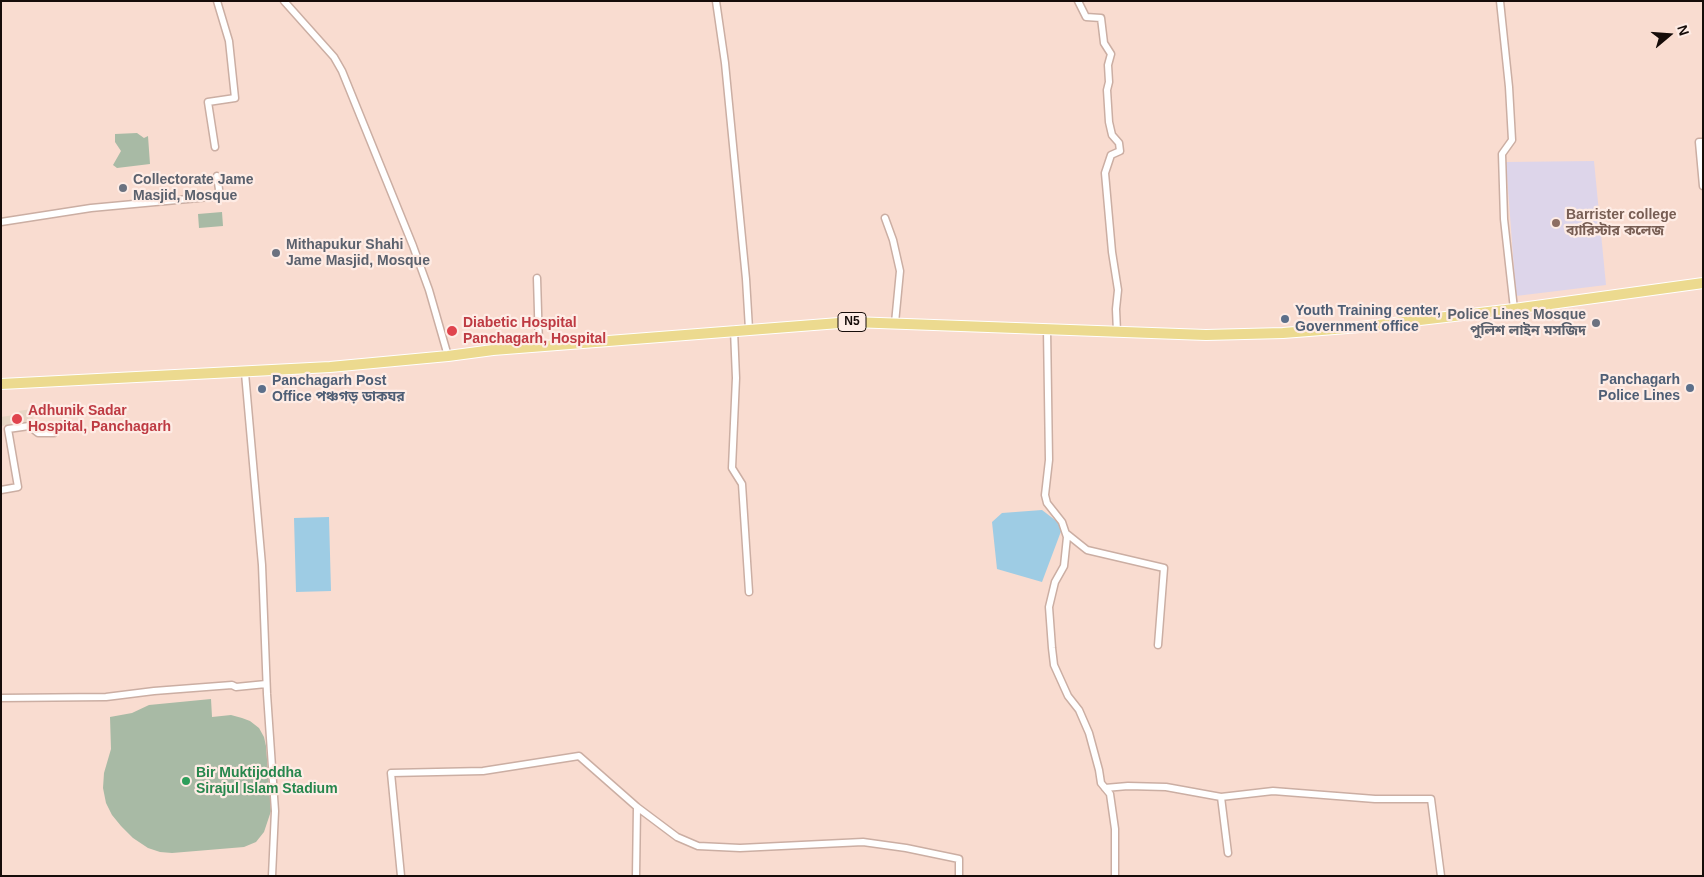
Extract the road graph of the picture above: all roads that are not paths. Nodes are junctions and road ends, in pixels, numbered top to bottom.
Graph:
1 (217, 1) edge
2 (284, 1) edge
3 (716, 1) edge
4 (1078, 1) edge
5 (1500, 1) edge
6 (1703, 142) edge
7 (215, 147) dead end
8 (217, 176) dead end
9 (1703, 186) edge
10 (885, 218) dead end
11 (1, 222) edge
12 (537, 278) dead end
13 (1703, 283) edge
14 (1514, 309) junction
15 (895, 323) junction
16 (749, 329) junction
17 (1047, 329) junction
18 (734, 330) junction
19 (1118, 332) junction
20 (539, 346) junction
21 (448, 356) junction
22 (245, 373) junction
23 (1, 384) edge
24 (68, 424) dead end
25 (1, 490) edge
26 (1066, 533) junction
27 (749, 592) dead end
28 (1158, 645) dead end
29 (266, 684) junction
30 (1, 698) edge
31 (1105, 788) junction
32 (1221, 797) junction
33 (636, 807) junction
34 (1228, 853) dead end
35 (272, 876) edge
36 (401, 876) edge
37 (636, 876) edge
38 (959, 876) edge
39 (1115, 876) edge
40 (1441, 876) edge

1 - 7 street
2 - 21 street
3 - 16 street
4 - 19 street
5 - 14 street
6 - 9 street
8 - 11 street
10 - 15 street
12 - 20 street
13 - 14 highway, N5
14 - 19 highway, N5
15 - 16 highway, N5
15 - 17 highway, N5
16 - 18 highway, N5
17 - 19 highway, N5
17 - 26 street
18 - 20 highway, N5
18 - 27 street
20 - 21 highway, N5
21 - 22 highway, N5
22 - 23 highway, N5
22 - 29 street
24 - 25 street
26 - 28 street
26 - 31 street
29 - 30 street
29 - 35 street
31 - 32 street
31 - 39 street
32 - 34 street
32 - 40 street
33 - 36 street
33 - 37 street
33 - 38 street

